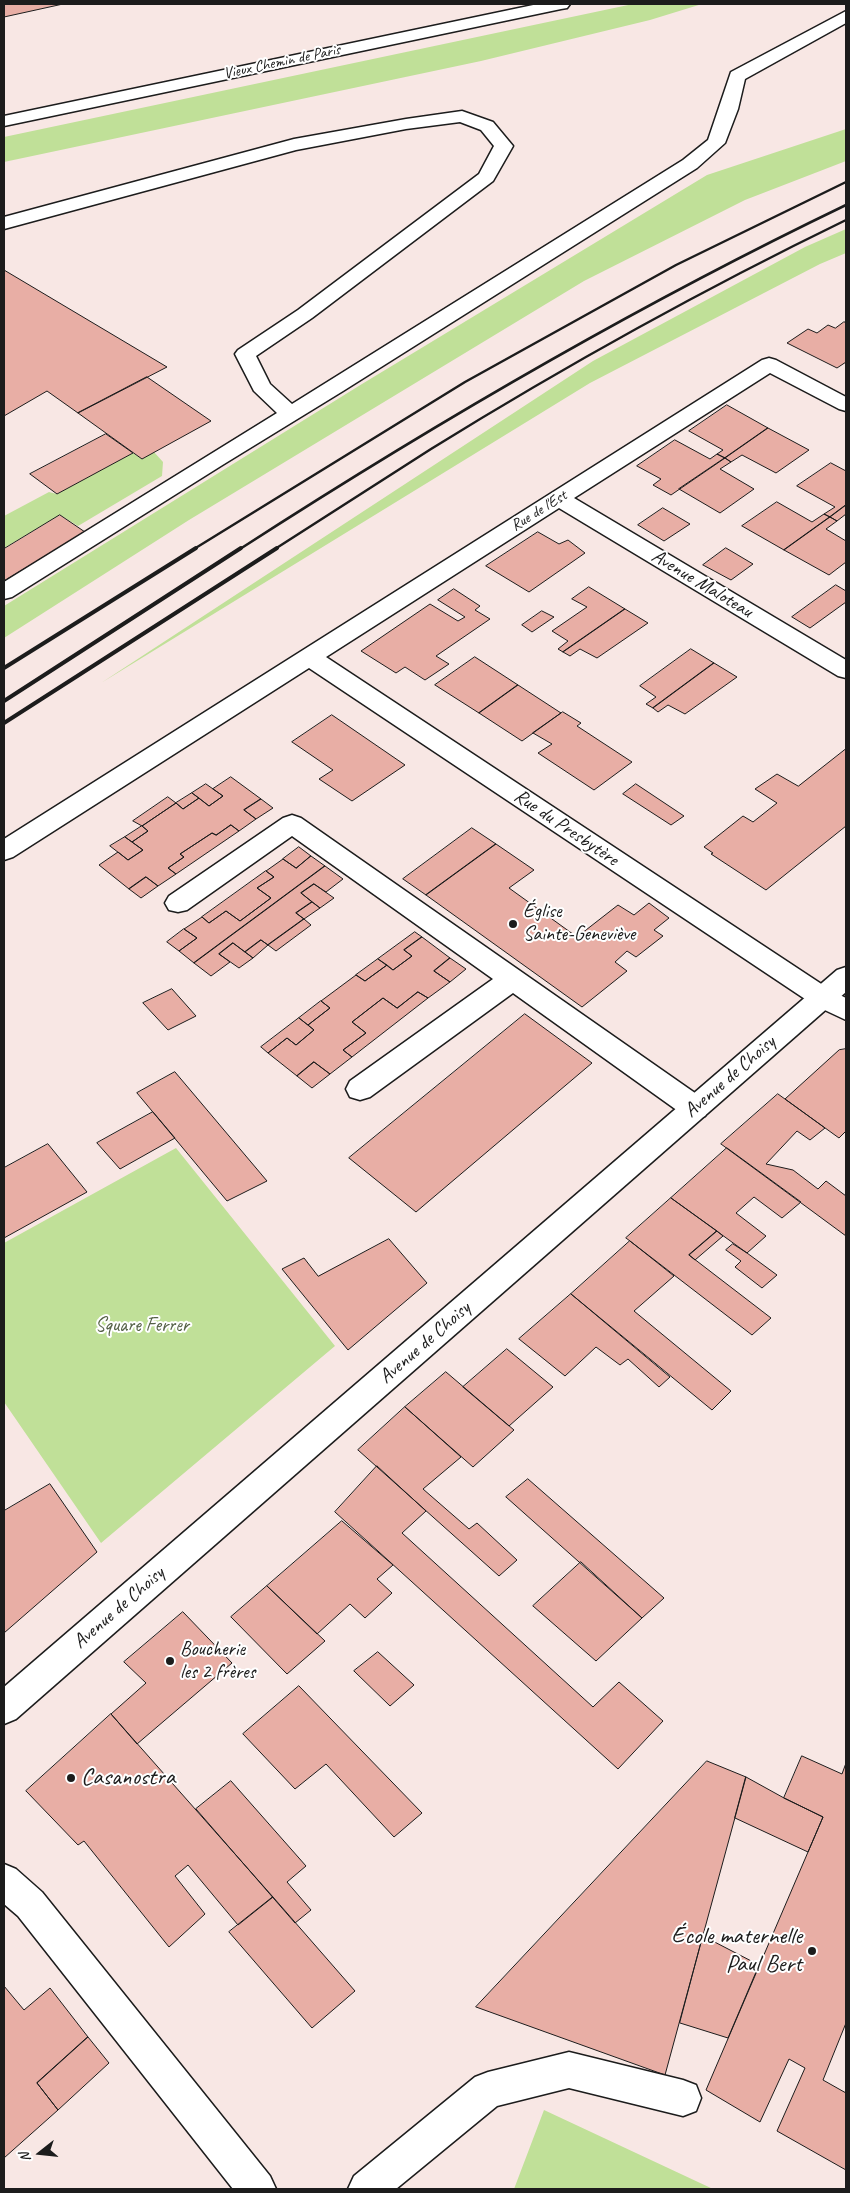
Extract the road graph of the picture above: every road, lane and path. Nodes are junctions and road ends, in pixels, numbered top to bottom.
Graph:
1 (561, 4) edge
2 (846, 16) edge
3 (4, 122) edge
4 (4, 223) edge
5 (846, 405) edge
6 (290, 415) junction
7 (559, 498) junction
8 (4, 592) edge
9 (309, 656) junction
10 (846, 670) edge
11 (4, 851) edge
12 (178, 903) dead end
13 (846, 977) edge
14 (513, 979) junction
15 (834, 1004) edge
16 (360, 1089) dead end
17 (695, 1108) junction
18 (4, 1708) edge
19 (4, 1881) edge
20 (683, 2098) dead end
21 (257, 2189) edge
22 (366, 2189) edge

1 - 3 street, Vieux Chemin de Paris
2 - 6 street
4 - 6 street
5 - 7 street, Rue de l'Est
6 - 8 street
7 - 9 street, Rue de l'Est
7 - 10 street, Avenue Maloteau
9 - 11 street, Rue de l'Est
9 - 15 street, Rue du Presbytère
12 - 14 street
13 - 15 street, Avenue de Choisy
14 - 16 street
14 - 17 street
15 - 17 street, Avenue de Choisy
17 - 18 street, Avenue de Choisy
19 - 21 street
20 - 22 street

